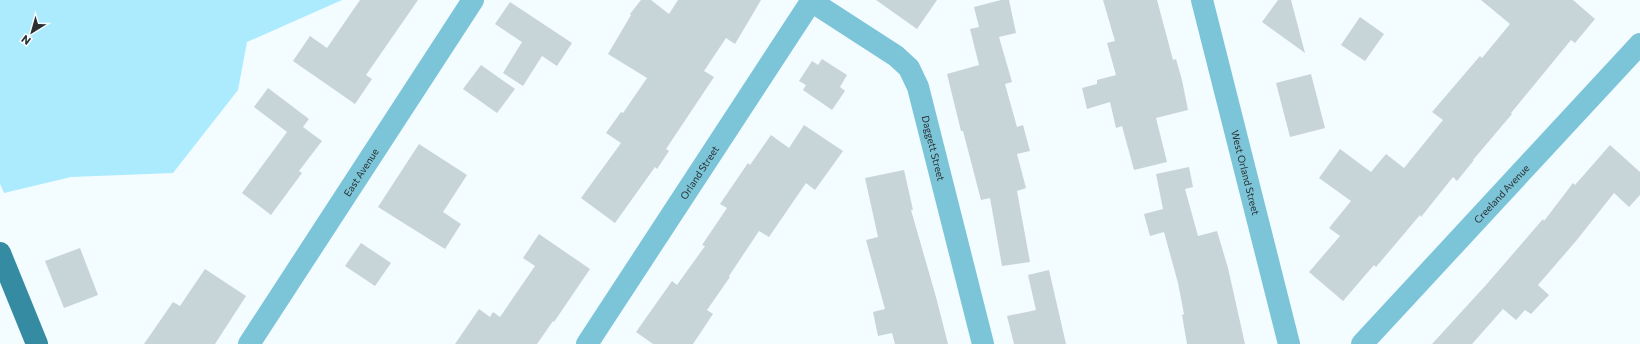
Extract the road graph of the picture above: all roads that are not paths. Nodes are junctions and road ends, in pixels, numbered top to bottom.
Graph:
1 (473, 0) edge
2 (812, 0) edge
3 (1208, 5) edge
4 (1640, 44) edge
5 (0, 253) edge
6 (37, 344) edge
7 (249, 344) edge
8 (587, 344) edge
9 (983, 344) edge
10 (1289, 344) edge
11 (1362, 344) edge

1 - 7 street, East Avenue
2 - 8 street, Orland Street
2 - 9 street, Daggett Street
3 - 10 street, West Orland Street
4 - 11 street, Creeland Avenue
5 - 6 main road

